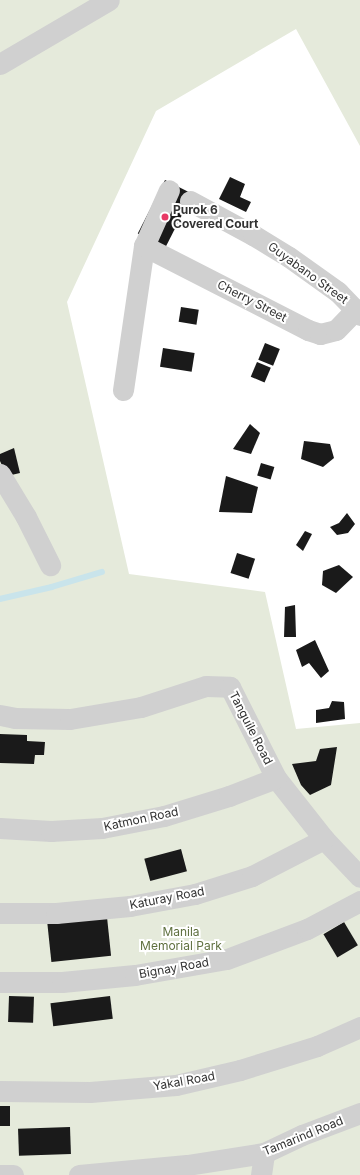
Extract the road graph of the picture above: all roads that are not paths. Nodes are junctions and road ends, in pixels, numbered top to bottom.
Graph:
1 (110, 0) edge
2 (0, 64) edge
3 (169, 190) dead end
4 (190, 201) dead end
5 (144, 246) junction
6 (358, 312) edge
7 (123, 390) dead end
8 (0, 474) edge
9 (50, 566) dead end
10 (0, 715) edge
11 (276, 778) junction
12 (0, 828) edge
13 (324, 839) junction
14 (360, 877) edge
15 (360, 901) edge
16 (0, 913) edge
17 (0, 982) edge
18 (360, 1027) edge
19 (0, 1091) edge
20 (360, 1113) edge
21 (264, 1153) junction
22 (0, 1175) edge
23 (13, 1175) edge
24 (79, 1175) edge
25 (261, 1175) edge

1 - 2 street
3 - 5 street
4 - 6 street, Guyabano Street
5 - 6 street, Cherry Street
5 - 7 street
8 - 9 street
10 - 11 street, Tanguile Road
11 - 12 street, Katmon Road
11 - 13 street, Tanguile Road
13 - 14 street, Tanguile Road
13 - 16 street, Katuray Road
15 - 17 street, Bignay Road
18 - 19 street, Yakal Road
20 - 21 street, Tamarind Road
21 - 24 street, Tamarind Road
21 - 25 street
22 - 23 street

